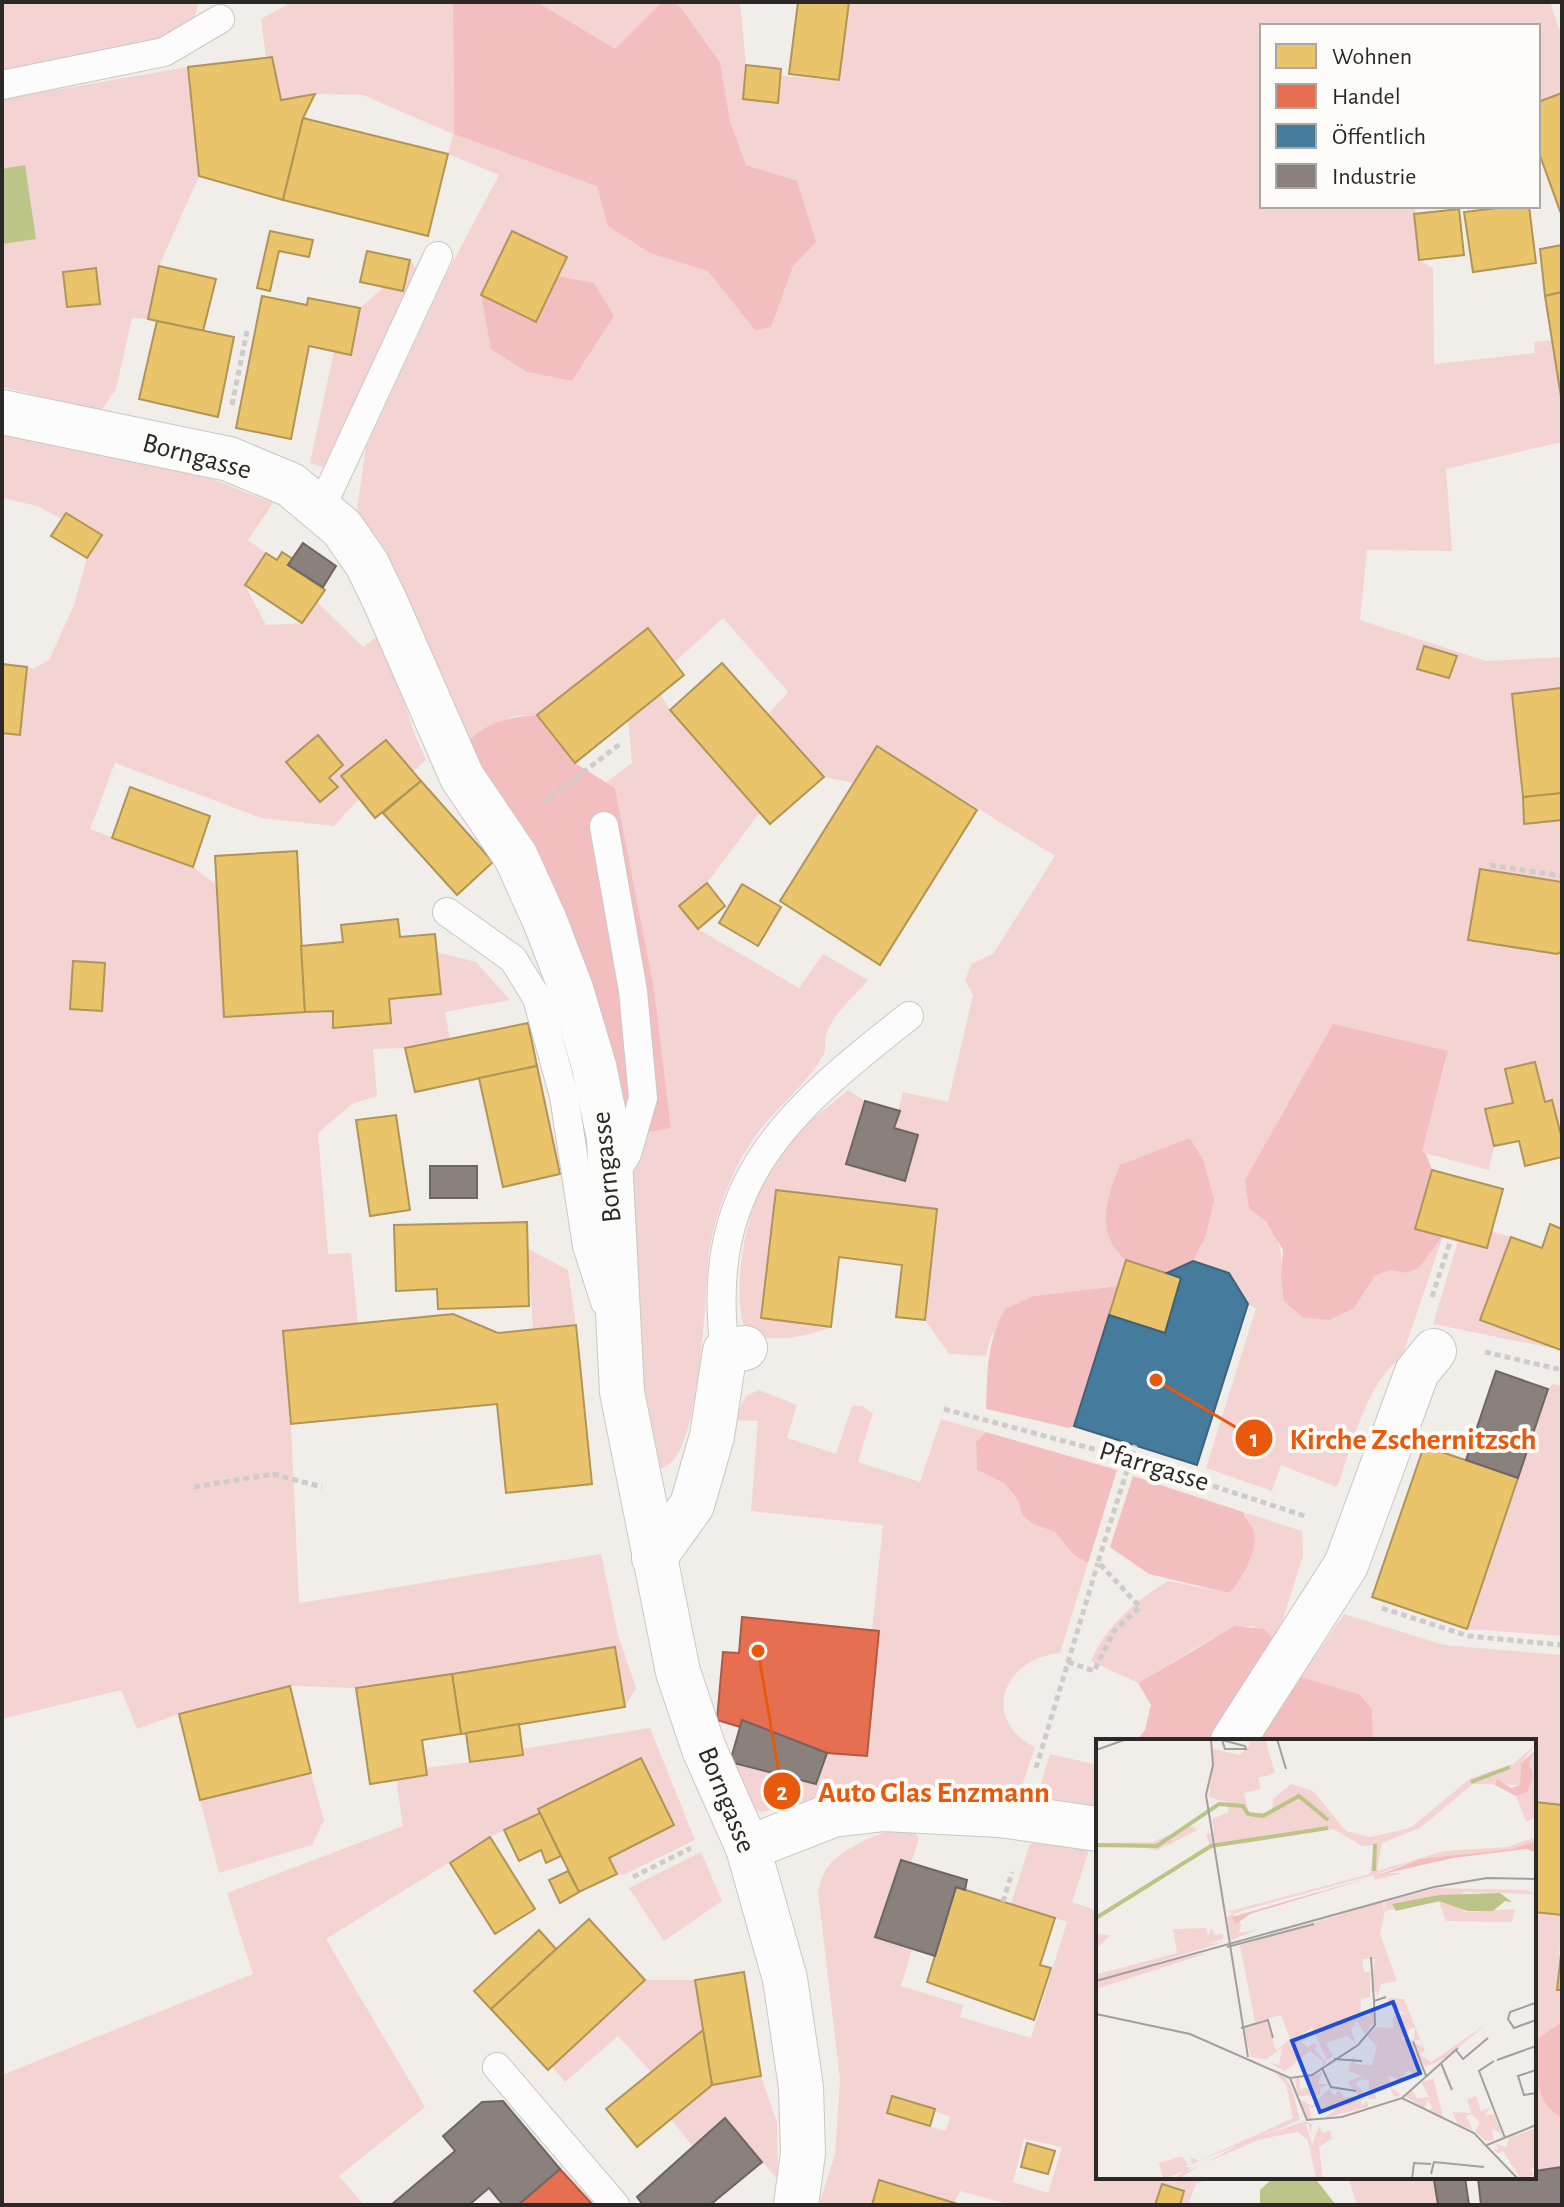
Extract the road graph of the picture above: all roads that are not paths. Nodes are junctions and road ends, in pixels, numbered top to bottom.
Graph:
1 (220, 19) dead end
2 (2, 85) edge
3 (438, 256) dead end
4 (2, 412) edge
5 (321, 508) junction
6 (604, 826) dead end
7 (447, 912) dead end
8 (909, 1016) dead end
9 (611, 1180) junction
10 (617, 1337) junction
11 (735, 1350) joint
12 (1434, 1351) road end
13 (654, 1558) junction
14 (1234, 1739) edge
15 (1096, 1829) edge
16 (748, 1848) junction
17 (497, 2067) dead end
18 (615, 2205) edge
19 (796, 2205) edge

1 - 2 lane
3 - 5 lane
4 - 5 street, Borngasse
5 - 9 street, Borngasse
6 - 9 lane
7 - 10 lane
8 - 11 lane
9 - 10 street, Borngasse
10 - 13 street, Borngasse
11 - 13 street
12 - 14 street
13 - 16 street, Borngasse
15 - 16 street
16 - 19 street, Borngasse
17 - 18 lane

